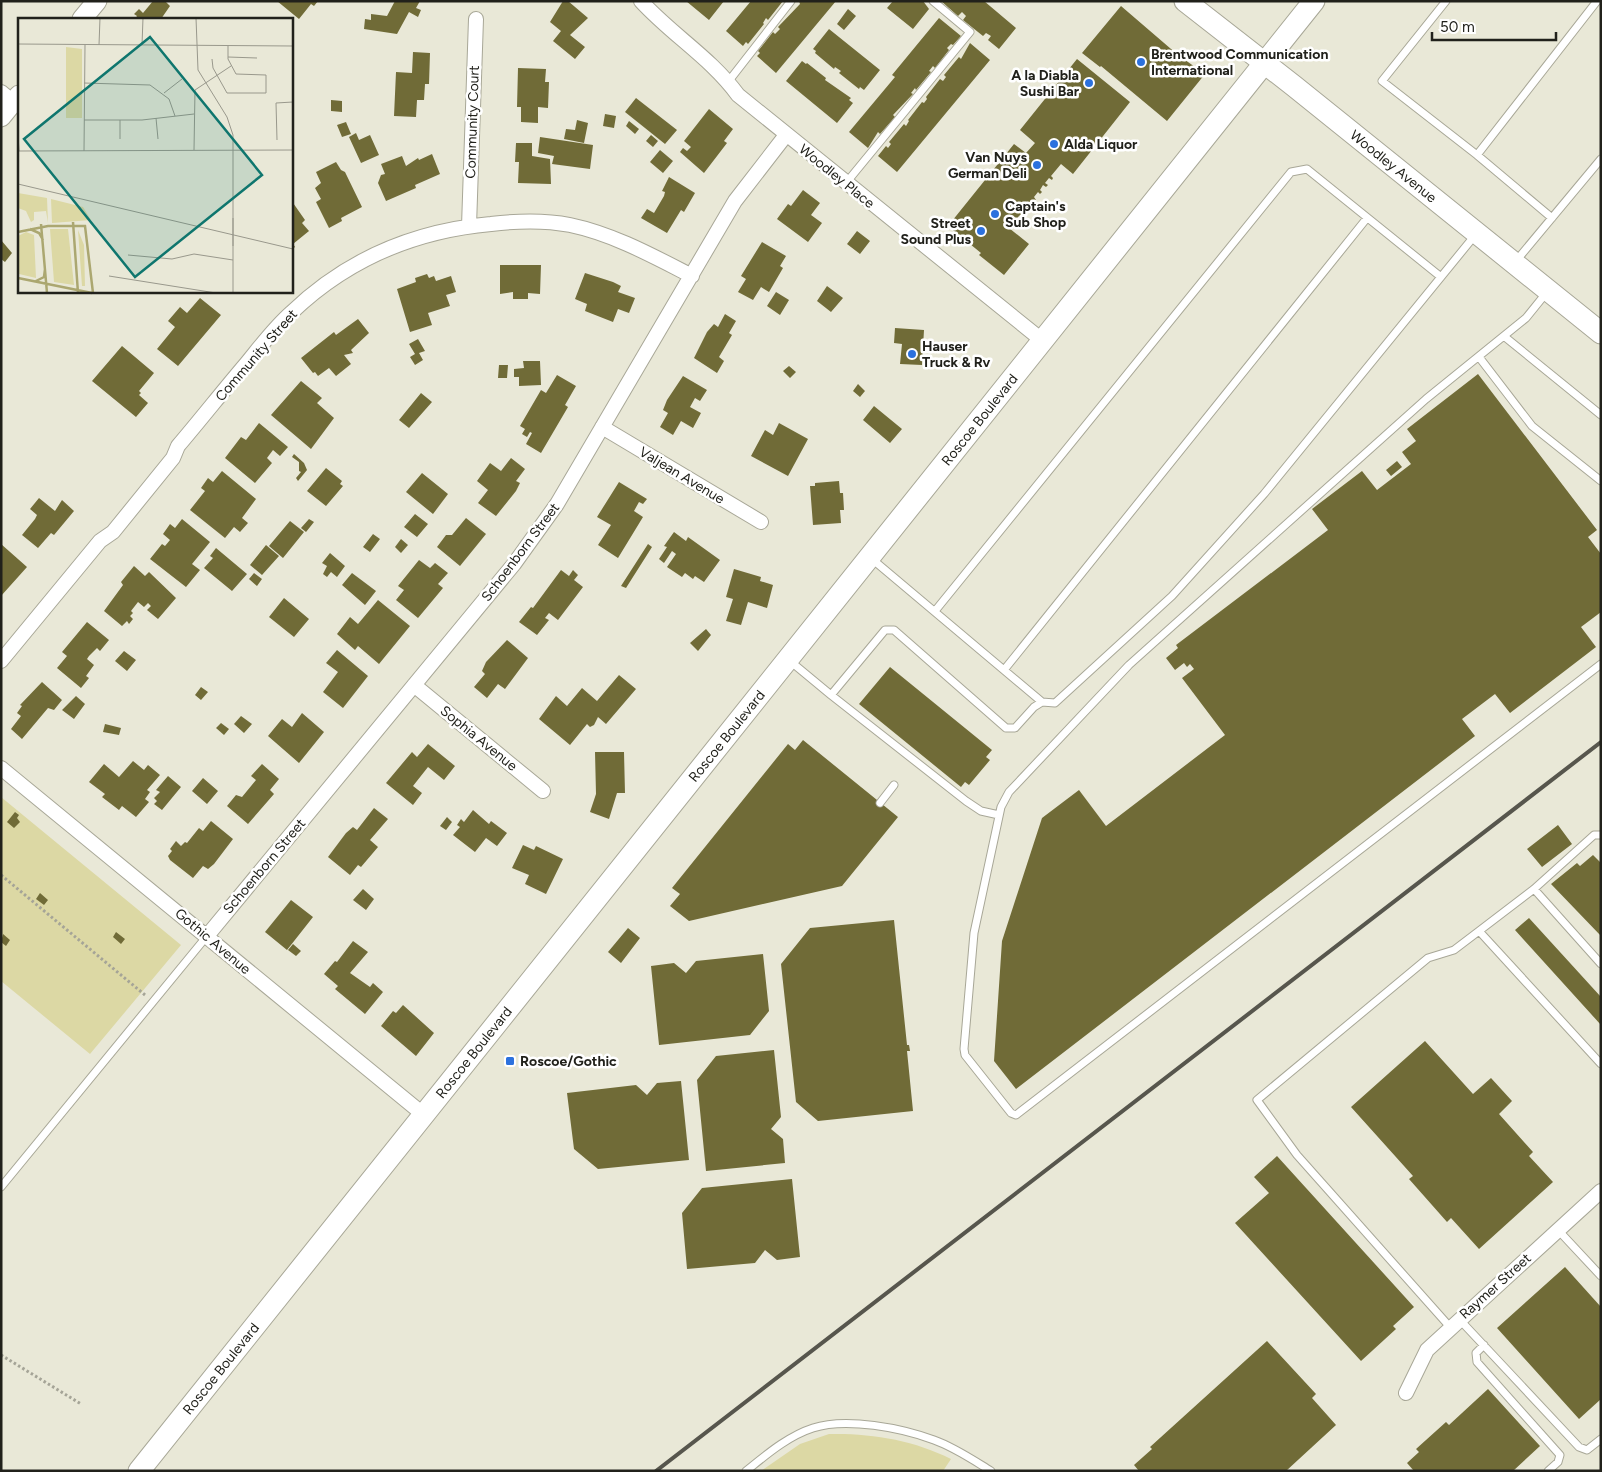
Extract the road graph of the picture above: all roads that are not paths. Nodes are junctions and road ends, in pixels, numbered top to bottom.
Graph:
1 (96, 1) edge
2 (641, 1) edge
3 (791, 1) edge
4 (933, 1) edge
5 (1184, 1) edge
6 (1314, 1) edge
7 (1446, 1) edge
8 (1597, 1) edge
9 (83, 18) edge
10 (476, 19) dead end
11 (1264, 63) junction
12 (728, 82) junction
13 (786, 135) junction
14 (1477, 155) junction
15 (1601, 159) edge
16 (846, 183) junction
17 (1367, 218) junction
18 (1552, 218) junction
19 (469, 226) junction
20 (1477, 233) junction
21 (1514, 263) junction
22 (692, 276) junction
23 (1441, 277) junction
24 (1548, 290) junction
25 (1601, 333) edge
26 (1505, 337) junction
27 (1043, 341) junction
28 (1479, 357) junction
29 (1601, 415) edge
30 (602, 427) junction
31 (1601, 481) edge
32 (761, 522) dead end
33 (870, 557) junction
34 (936, 611) junction
35 (788, 659) junction
36 (1, 661) edge
37 (1601, 664) edge
38 (1004, 670) junction
39 (414, 685) junction
40 (831, 695) junction
41 (1042, 702) junction
42 (1, 768) edge
43 (894, 785) dead end
44 (543, 791) dead end
45 (880, 802) dead end
46 (999, 815) junction
47 (1601, 835) edge
48 (1534, 889) junction
49 (1479, 931) junction
50 (207, 936) junction
51 (1601, 964) edge
52 (1601, 1064) edge
53 (424, 1115) junction
54 (1, 1186) edge
55 (1601, 1191) edge
56 (1558, 1230) junction
57 (1601, 1276) edge
58 (1454, 1323) junction
59 (1484, 1345) junction
60 (1406, 1394) dead end
61 (1601, 1439) edge
62 (139, 1471) edge
63 (746, 1471) edge
64 (991, 1471) edge
65 (1548, 1471) edge

1 - 9 street
2 - 12 street, Woodley Place
3 - 12 lane
4 - 16 lane
5 - 11 main road, Woodley Avenue
6 - 11 main road, Roscoe Boulevard
7 - 14 lane
8 - 14 lane
10 - 19 street, Community Court
11 - 20 main road, Woodley Avenue
11 - 27 main road, Roscoe Boulevard
12 - 13 street, Woodley Place
13 - 16 street, Woodley Place
13 - 22 street, Schoenborn Street
14 - 18 lane
15 - 18 lane
16 - 27 street, Woodley Place
17 - 23 lane
17 - 34 lane
17 - 38 lane
18 - 21 lane
19 - 22 street, Community Street
19 - 36 street, Community Street
20 - 21 main road, Woodley Avenue
20 - 23 lane
21 - 24 main road, Woodley Avenue
22 - 30 street, Schoenborn Street
23 - 41 lane
24 - 25 main road, Woodley Avenue
24 - 26 lane
26 - 28 lane
26 - 29 lane
27 - 33 main road, Roscoe Boulevard
28 - 31 lane
28 - 46 lane
30 - 32 street, Valjean Avenue
30 - 39 street, Schoenborn Street
33 - 34 lane
33 - 35 main road, Roscoe Boulevard
34 - 38 lane
35 - 40 lane
35 - 53 main road, Roscoe Boulevard
37 - 46 lane
38 - 41 lane
39 - 44 street, Sophia Avenue
39 - 50 street, Schoenborn Street
40 - 41 lane
40 - 46 lane
42 - 50 street, Gothic Avenue
43 - 45 lane
47 - 48 lane
48 - 49 lane
48 - 51 lane
49 - 52 lane
49 - 58 lane
50 - 53 street, Gothic Avenue
50 - 54 lane
53 - 62 main road, Roscoe Boulevard
55 - 56 street, Raymer Street
56 - 57 lane
56 - 58 street, Raymer Street
58 - 59 lane
58 - 60 street, Raymer Street
59 - 61 lane
59 - 65 lane
63 - 64 lane

